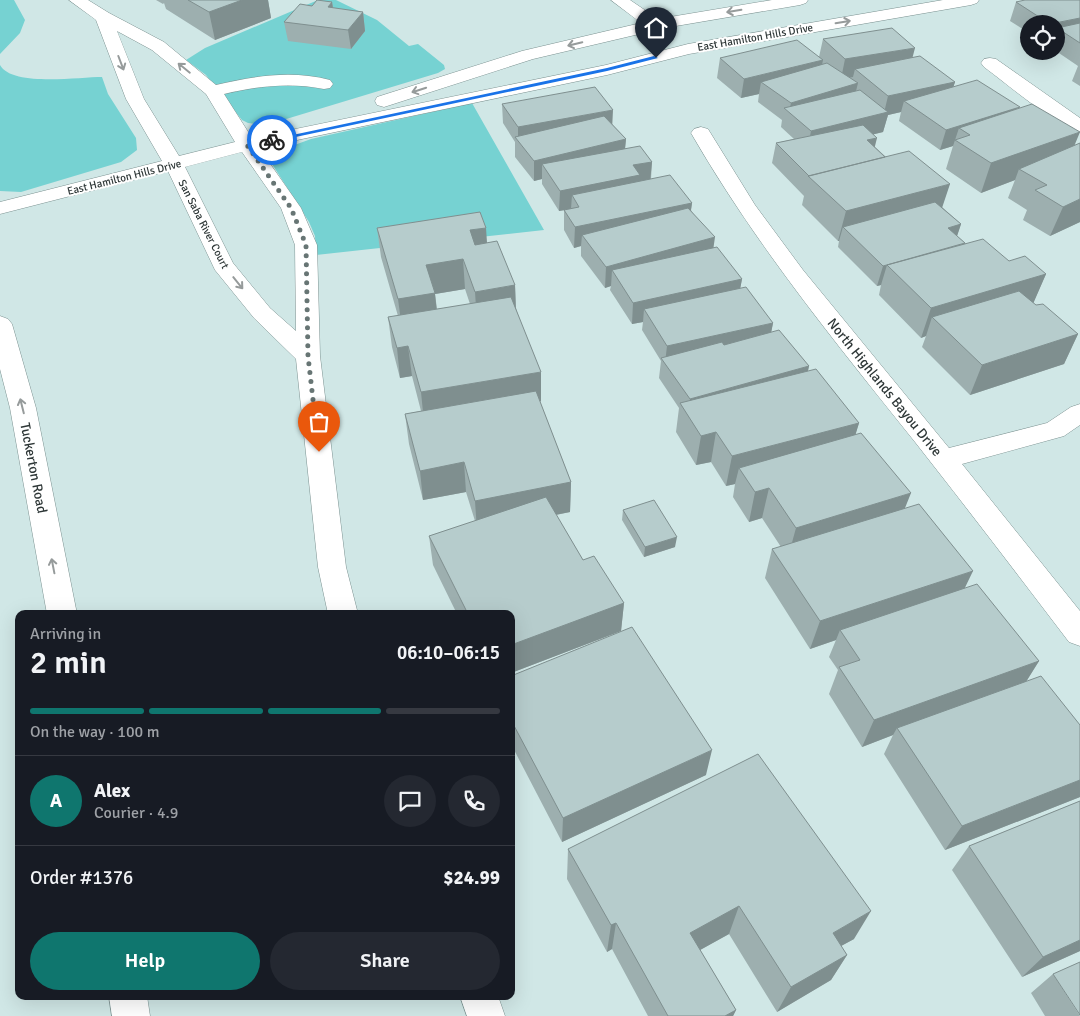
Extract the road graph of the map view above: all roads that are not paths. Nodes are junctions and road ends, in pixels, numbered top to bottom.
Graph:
1 (77, 0) edge
2 (619, 0) edge
3 (800, 0) edge
4 (972, 0) edge
5 (103, 17) junction
6 (655, 25) junction
7 (688, 49) junction
8 (990, 63) dead end
9 (324, 84) dead end
10 (213, 91) junction
11 (1080, 126) edge
12 (701, 133) dead end
13 (247, 145) junction
14 (174, 164) junction
15 (0, 208) edge
16 (0, 324) edge
17 (308, 356) junction
18 (1080, 412) edge
19 (944, 459) junction
20 (61, 610) edge
21 (342, 610) edge
22 (1080, 632) edge
23 (129, 1000) edge
24 (480, 1000) edge
25 (131, 1016) edge
26 (486, 1016) edge

1 - 5 street
2 - 6 street
3 -> 6 street, East Hamilton Hills Drive
7 -> 4 street, East Hamilton Hills Drive
10 -> 5 street
5 -> 14 street, San Saba River Court
6 - 7 street
6 -> 13 street, East Hamilton Hills Drive
7 - 13 street, East Hamilton Hills Drive
8 - 11 street
9 - 10 street
10 - 13 street
12 - 19 street, North Highlands Bayou Drive
13 - 14 street, East Hamilton Hills Drive
13 - 17 street
14 - 15 street, East Hamilton Hills Drive
14 -> 17 street, San Saba River Court
20 -> 16 street, Tuckerton Road
17 - 21 street
18 - 19 street
19 - 22 street, North Highlands Bayou Drive
23 - 25 street
24 - 26 street

